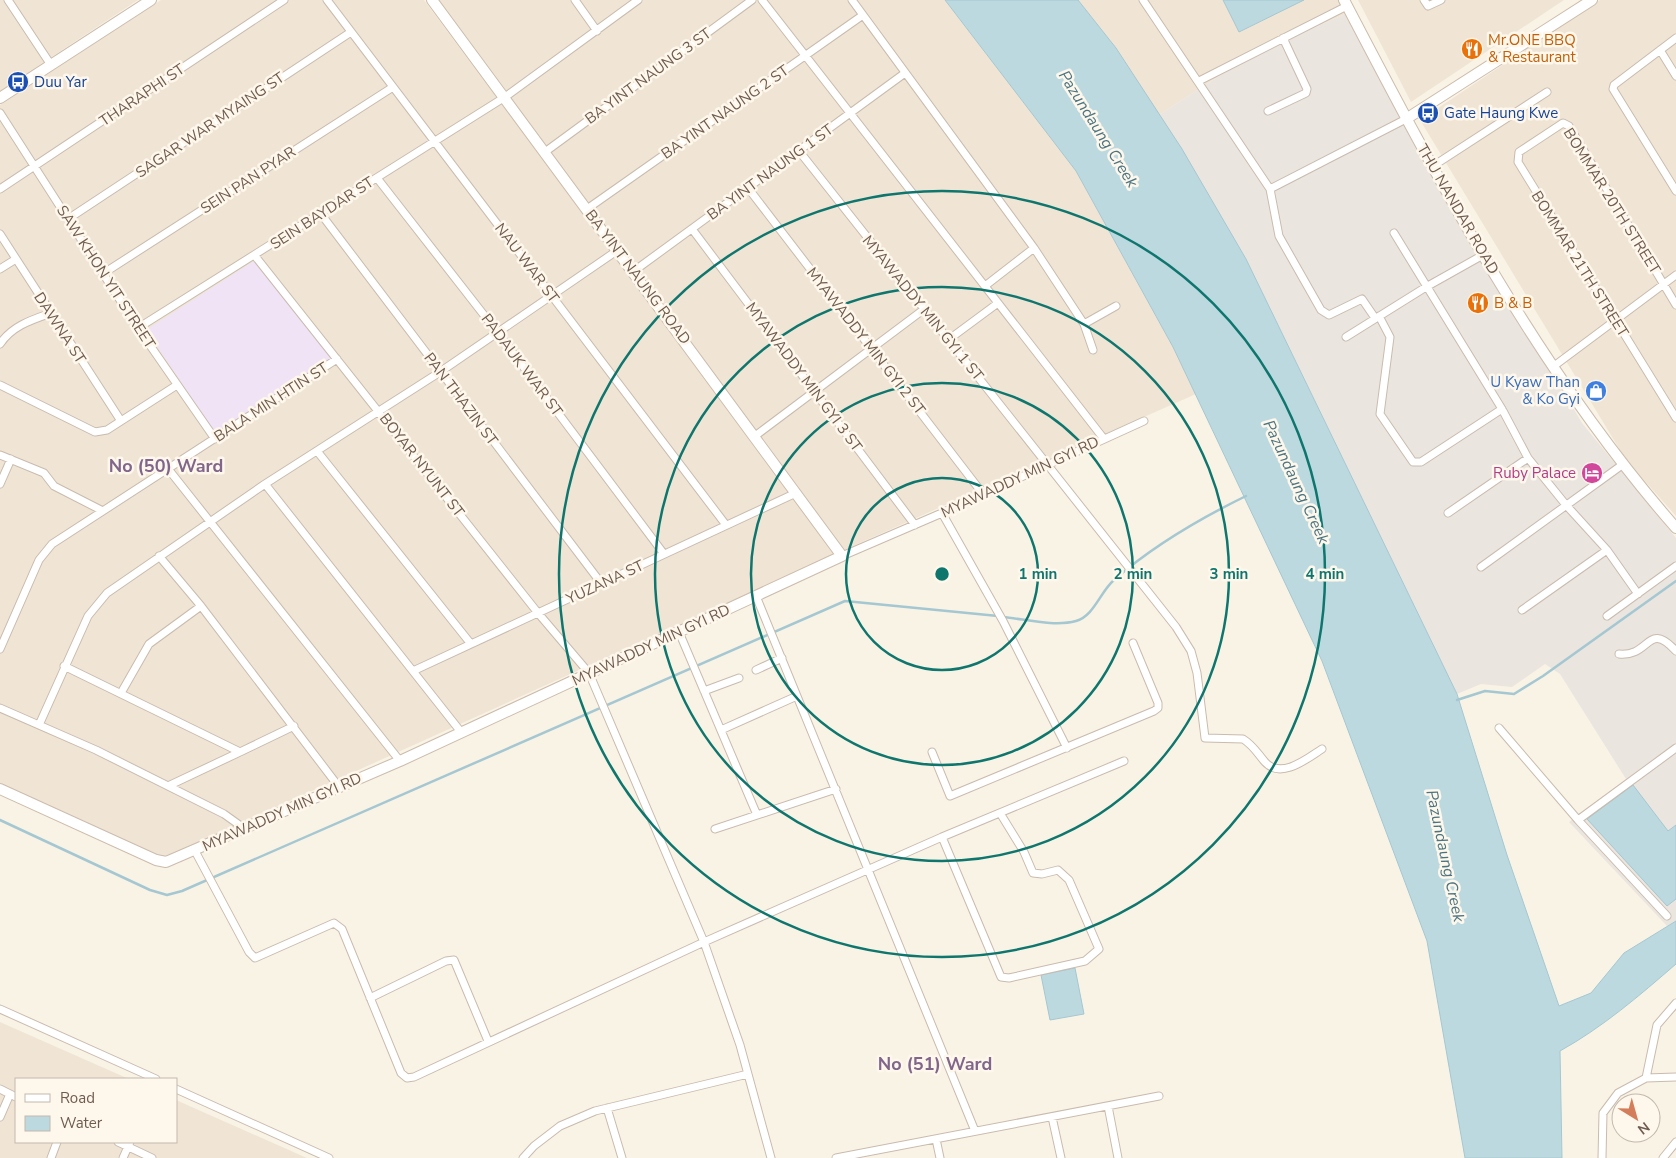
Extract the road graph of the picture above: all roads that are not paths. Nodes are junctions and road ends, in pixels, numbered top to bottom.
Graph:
1 (8, 0) edge
2 (151, 0) edge
3 (284, 0) edge
4 (328, 0) edge
5 (432, 0) edge
6 (575, 0) edge
7 (638, 0) edge
8 (752, 0) edge
9 (762, 0) edge
10 (852, 0) edge
11 (1143, 0) edge
12 (1441, 0) edge
13 (1592, 0) edge
14 (1346, 3) edge
15 (1426, 3) edge
16 (863, 15) junction
17 (597, 31) junction
18 (352, 32) junction
19 (1283, 38) junction
20 (1676, 38) edge
21 (1660, 50) junction
22 (806, 55) junction
23 (51, 65) junction
24 (905, 73) junction
25 (1676, 76) edge
26 (1200, 81) junction
27 (393, 87) junction
28 (1547, 92) dead end
29 (504, 97) junction
30 (0, 98) edge
31 (1268, 111) dead end
32 (0, 113) edge
33 (849, 114) junction
34 (1406, 120) junction
35 (1563, 123) joint
36 (434, 140) junction
37 (800, 151) junction
38 (545, 152) junction
39 (1433, 166) junction
40 (34, 167) junction
41 (377, 178) junction
42 (748, 188) junction
43 (0, 189) edge
44 (1270, 189) junction
45 (1676, 191) edge
46 (587, 209) junction
47 (321, 214) junction
48 (68, 219) junction
49 (692, 229) junction
50 (0, 234) edge
51 (1394, 234) dead end
52 (1034, 248) junction
53 (618, 250) junction
54 (1483, 255) junction
55 (255, 256) junction
56 (16, 259) junction
57 (0, 269) edge
58 (634, 272) junction
59 (104, 273) junction
60 (1676, 275) edge
61 (1663, 284) junction
62 (984, 286) junction
63 (1426, 287) junction
64 (552, 296) junction
65 (998, 303) junction
66 (1676, 305) edge
67 (1116, 306) dead end
68 (923, 310) junction
69 (51, 313) junction
70 (1377, 317) junction
71 (1615, 321) junction
72 (1084, 324) junction
73 (138, 328) junction
74 (498, 333) junction
75 (1346, 337) dead end
76 (948, 340) junction
77 (0, 344) edge
78 (872, 348) junction
79 (1093, 350) dead end
80 (337, 359) junction
81 (1554, 366) junction
82 (440, 372) junction
83 (0, 385) edge
84 (177, 385) junction
85 (814, 391) junction
86 (1502, 408) junction
87 (379, 410) junction
88 (1676, 418) edge
89 (120, 421) junction
90 (1144, 421) dead end
91 (755, 436) junction
92 (216, 439) junction
93 (1104, 439) junction
94 (317, 451) junction
95 (0, 455) edge
96 (1528, 458) junction
97 (11, 459) junction
98 (1049, 463) junction
99 (1622, 465) junction
100 (169, 470) junction
101 (0, 484) edge
102 (265, 484) junction
103 (796, 492) junction
104 (983, 494) junction
105 (1566, 505) junction
106 (104, 511) junction
107 (942, 513) junction
108 (1448, 513) dead end
109 (211, 520) junction
110 (726, 525) junction
111 (916, 525) junction
112 (1676, 528) edge
113 (1606, 550) junction
114 (664, 554) junction
115 (159, 556) junction
116 (842, 556) junction
117 (1676, 566) edge
118 (1481, 567) dead end
119 (601, 583) junction
120 (1638, 594) junction
121 (756, 596) junction
122 (201, 606) junction
123 (1522, 610) dead end
124 (538, 613) junction
125 (1607, 616) dead end
126 (679, 632) junction
127 (1133, 643) dead end
128 (471, 644) junction
129 (0, 648) edge
130 (1676, 651) edge
131 (1619, 654) dead end
132 (782, 658) junction
133 (64, 666) junction
134 (756, 670) dead end
135 (413, 671) junction
136 (589, 673) junction
137 (739, 678) dead end
138 (704, 691) junction
139 (121, 693) junction
140 (797, 696) junction
141 (0, 708) edge
142 (39, 725) junction
143 (294, 726) junction
144 (1498, 728) dead end
145 (720, 730) junction
146 (461, 732) junction
147 (1067, 748) junction
148 (1676, 748) edge
149 (1322, 749) dead end
150 (240, 752) junction
151 (932, 752) dead end
152 (400, 761) junction
153 (1124, 761) dead end
154 (168, 786) junction
155 (339, 787) junction
156 (836, 789) junction
157 (0, 790) edge
158 (1000, 813) junction
159 (757, 815) junction
160 (1578, 820) junction
161 (245, 829) junction
162 (715, 829) dead end
163 (942, 837) junction
164 (195, 851) junction
165 (869, 868) junction
166 (1667, 916) dead end
167 (704, 942) junction
168 (370, 998) junction
169 (1676, 1003) edge
170 (0, 1009) edge
171 (488, 1041) junction
172 (748, 1074) junction
173 (1676, 1077) edge
174 (154, 1078) edge
175 (1646, 1078) junction
176 (0, 1089) edge
177 (178, 1090) edge
178 (13, 1095) edge
179 (1159, 1096) dead end
180 (1108, 1106) junction
181 (608, 1108) junction
182 (0, 1117) edge
183 (1052, 1117) junction
184 (975, 1131) junction
185 (936, 1139) junction
186 (1676, 1142) edge
187 (57, 1143) edge
188 (129, 1144) edge
189 (1665, 1156) edge
190 (51, 1158) edge
191 (123, 1158) edge
192 (152, 1158) edge
193 (329, 1158) edge
194 (523, 1158) edge
195 (622, 1158) edge
196 (771, 1158) edge
197 (836, 1158) edge
198 (940, 1158) edge
199 (1061, 1158) edge
200 (1118, 1158) edge
201 (1602, 1158) edge
202 (1673, 1158) edge

1 - 23 street
2 - 23 main road
3 - 40 street, THARAPHI ST
4 - 18 street, NAU WAR ST
5 - 29 main road, BA YINT NAUNG ROAD
6 - 17 street
7 - 17 street, SEIN BAYDAR ST
8 - 38 street, BA YINT NAUNG 3 ST
9 - 22 street
10 - 16 street
11 - 26 street
12 - 15 street
13 - 34 main road
14 - 19 street
14 - 34 main road, THU NANDAR ROAD
16 - 22 street, BA YINT NAUNG 2 ST
16 - 24 street
17 - 29 street, SEIN BAYDAR ST
18 - 27 street, NAU WAR ST
18 - 48 street, SAGAR WAR MYAING ST
19 - 26 street
19 - 31 street
20 - 21 street
21 - 25 street
21 - 45 street
22 - 33 street
22 - 46 street, BA YINT NAUNG 2 ST
23 - 30 main road
24 - 33 street, BA YINT NAUNG 1 ST
24 - 52 street
26 - 44 street
27 - 36 street, NAU WAR ST
27 - 59 street, SEIN PAN PYAR
28 - 39 street
29 - 36 street, SEIN BAYDAR ST
29 - 38 main road, BA YINT NAUNG ROAD
32 - 40 street, SAW KHON YIT STREET
33 - 37 street, BA YINT NAUNG 1 ST
33 - 62 street
34 - 39 main road, THU NANDAR ROAD
34 - 44 street
35 - 61 street, BOMMAR 20TH STREET
35 - 71 street, BOMMAR 21TH STREET
36 - 41 street, SEIN BAYDAR ST
36 - 64 street, NAU WAR ST
37 - 42 street, BA YINT NAUNG 1 ST
37 - 68 street, MYAWADDY MIN GYI 1 ST
38 - 46 main road, BA YINT NAUNG ROAD
39 - 54 main road, THU NANDAR ROAD
40 - 43 street, THARAPHI ST
40 - 48 street, SAW KHON YIT STREET
41 - 47 street, SEIN BAYDAR ST
41 - 74 street, PADAUK WAR ST
42 - 49 street, BA YINT NAUNG 1 ST
42 - 78 street, MYAWADDY MIN GYI 2 ST
44 - 70 street
46 - 53 main road, BA YINT NAUNG ROAD
47 - 55 street, SEIN BAYDAR ST
47 - 82 street, PAN THAZIN ST
48 - 59 street, SAW KHON YIT STREET
49 - 58 street, BA YINT NAUNG 1 ST
49 - 85 street, MYAWADDY MIN GYI 3 ST
50 - 56 street, DAWNA ST
51 - 63 street
52 - 62 street
52 - 72 street
53 - 58 main road, BA YINT NAUNG ROAD
53 - 64 street
54 - 63 street
54 - 81 main road, THU NANDAR ROAD
55 - 73 street, SEIN BAYDAR ST
55 - 80 street, BOYAR NYUNT ST
56 - 57 street
56 - 69 street, DAWNA ST
58 - 91 main road, BA YINT NAUNG ROAD
59 - 73 street, SAW KHON YIT STREET
60 - 61 street
61 - 66 street, BOMMAR 20TH STREET
61 - 71 street
62 - 65 street
63 - 70 street
63 - 86 street
64 - 74 street
64 - 110 street, NAU WAR ST
65 - 76 street
65 - 93 street
67 - 72 street
68 - 76 street, MYAWADDY MIN GYI 1 ST
68 - 78 street
69 - 77 street
69 - 89 street, DAWNA ST
70 - 75 street
70 - 86 street
71 - 81 street
71 - 88 street, BOMMAR 21TH STREET
72 - 79 street
73 - 84 street, SAW KHON YIT STREET
74 - 82 street
74 - 114 street, PADAUK WAR ST
76 - 98 street, MYAWADDY MIN GYI 1 ST
78 - 85 street
78 - 104 street, MYAWADDY MIN GYI 2 ST
80 - 87 street, BOYAR NYUNT ST
80 - 92 street, BALA MIN HTIN ST
81 - 99 main road, THU NANDAR ROAD
82 - 87 street
82 - 119 street, PAN THAZIN ST
83 - 89 street
84 - 89 street
84 - 92 street, SAW KHON YIT STREET
85 - 91 street
85 - 111 street, MYAWADDY MIN GYI 3 ST
86 - 96 street
87 - 94 street
87 - 124 street, BOYAR NYUNT ST
90 - 93 street, MYAWADDY MIN GYI RD
91 - 103 main road, BA YINT NAUNG ROAD
92 - 100 street, BALA MIN HTIN ST
93 - 98 street, MYAWADDY MIN GYI RD
94 - 102 street
94 - 128 street
95 - 97 street
96 - 105 street
96 - 108 street
97 - 101 street
97 - 106 street
98 - 104 street, MYAWADDY MIN GYI RD
98 - 149 street, MYAWADDY MIN GYI 1 ST
99 - 105 street
99 - 112 main road, THU NANDAR ROAD
100 - 106 street, BALA MIN HTIN ST
100 - 109 street
102 - 109 street
102 - 135 street
103 - 110 street, YUZANA ST
103 - 116 main road, BA YINT NAUNG ROAD
104 - 107 street, MYAWADDY MIN GYI RD
105 - 113 street
105 - 118 street
106 - 129 street, BALA MIN HTIN ST
107 - 111 street, MYAWADDY MIN GYI RD
107 - 147 street
109 - 115 street
109 - 152 street
110 - 114 street, YUZANA ST
111 - 116 street, MYAWADDY MIN GYI RD
113 - 120 street
113 - 123 street
114 - 119 street, YUZANA ST
115 - 122 street
115 - 133 street
116 - 121 main road, MYAWADDY MIN GYI RD
117 - 120 street
119 - 124 street, YUZANA ST
120 - 125 street
121 - 126 main road, MYAWADDY MIN GYI RD
121 - 132 street
122 - 139 street
122 - 143 street
124 - 128 street, YUZANA ST
124 - 136 street, BOYAR NYUNT ST
126 - 136 main road, MYAWADDY MIN GYI RD
126 - 138 street
127 - 147 street
128 - 135 street, YUZANA ST
130 - 131 street
132 - 134 street
132 - 140 street
133 - 139 street
133 - 142 street
135 - 146 street
136 - 146 main road, MYAWADDY MIN GYI RD
136 - 167 street, BOYAR NYUNT ST
137 - 138 street
138 - 145 street
139 - 150 street
140 - 145 street
140 - 156 street
141 - 142 street
142 - 154 street
143 - 150 street
143 - 155 street
144 - 160 street
145 - 159 street
146 - 152 main road, MYAWADDY MIN GYI RD
147 - 151 street
148 - 160 street
150 - 154 street
152 - 155 main road, MYAWADDY MIN GYI RD
153 - 158 street
154 - 161 street
155 - 161 main road, MYAWADDY MIN GYI RD
156 - 159 street
156 - 165 street
157 - 164 main road, MYAWADDY MIN GYI RD
158 - 163 street
158 - 163 street
159 - 162 street
160 - 166 street
161 - 164 main road, MYAWADDY MIN GYI RD
163 - 165 street
164 - 168 street
165 - 167 street
165 - 184 street
167 - 171 street
167 - 172 street, BOYAR NYUNT ST
168 - 171 street
168 - 171 street
169 - 175 street
170 - 174 street
172 - 181 street
172 - 196 street, BOYAR NYUNT ST
173 - 175 street
175 - 201 street
176 - 178 street
177 - 193 street
178 - 182 street
179 - 180 street
180 - 183 street
180 - 200 street
181 - 194 street
181 - 195 street
183 - 184 street
183 - 199 street
184 - 185 street
185 - 197 street
185 - 198 street
186 - 189 street
187 - 190 street
188 - 191 street
188 - 192 street
189 - 202 street

